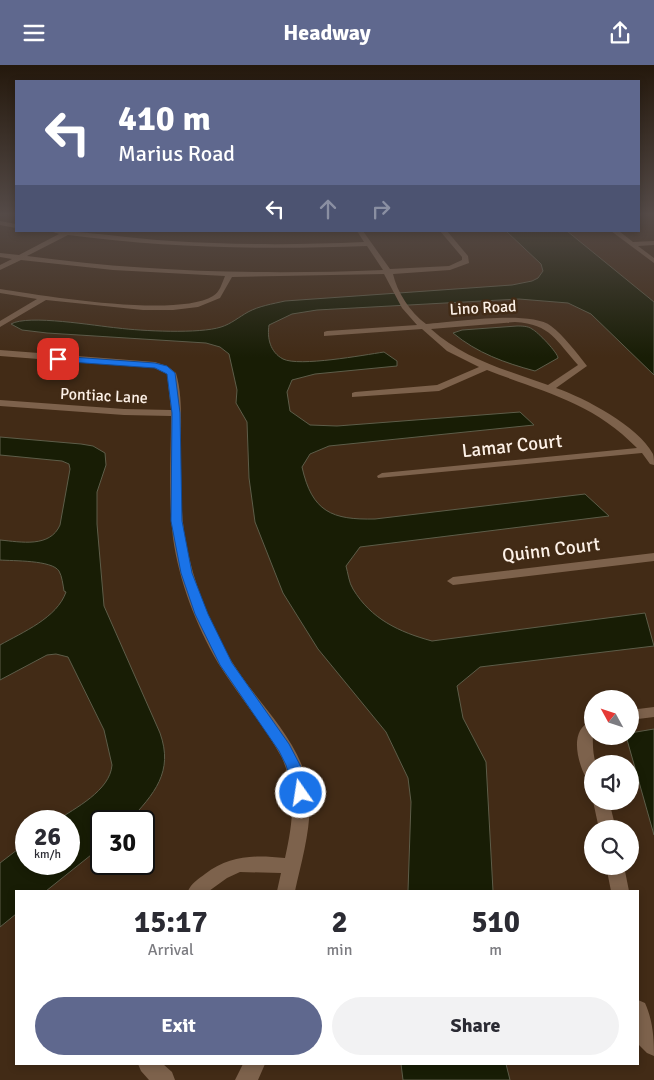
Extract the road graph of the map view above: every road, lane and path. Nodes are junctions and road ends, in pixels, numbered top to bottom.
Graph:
1 (56, 262) edge
2 (381, 262) edge
3 (463, 262) edge
4 (387, 272) junction
5 (229, 276) junction
6 (0, 291) edge
7 (401, 292) junction
8 (44, 298) junction
9 (0, 325) edge
10 (424, 327) junction
11 (327, 334) dead end
12 (0, 353) edge
13 (485, 367) junction
14 (549, 388) junction
15 (355, 395) dead end
16 (0, 403) edge
17 (176, 413) junction
18 (645, 450) junction
19 (654, 463) edge
20 (382, 476) dead end
21 (654, 557) edge
22 (453, 581) dead end
23 (654, 712) edge
24 (639, 714) edge
25 (291, 866) junction
26 (617, 875) edge
27 (198, 890) edge
28 (286, 890) edge
29 (620, 890) edge
30 (639, 1015) edge
31 (654, 1046) edge
32 (149, 1065) edge
33 (254, 1065) edge
34 (164, 1080) edge
35 (246, 1080) edge

1 - 5 street
2 - 4 street
3 - 4 street
4 - 5 street
4 - 7 street
5 - 8 street
6 - 8 street
7 - 10 street
7 - 10 street
8 - 9 street
10 - 11 street, Lino Road
10 - 13 street
10 - 14 street, Lino Road
12 - 17 street
13 - 14 street
13 - 15 street
14 - 18 street
16 - 17 street, Pontiac Lane
17 - 25 street
18 - 19 street
18 - 20 street, Lamar Court
21 - 22 street, Quinn Court
23 - 24 street
25 - 27 street
25 - 28 street
26 - 29 street
30 - 31 street
32 - 34 street
33 - 35 street

